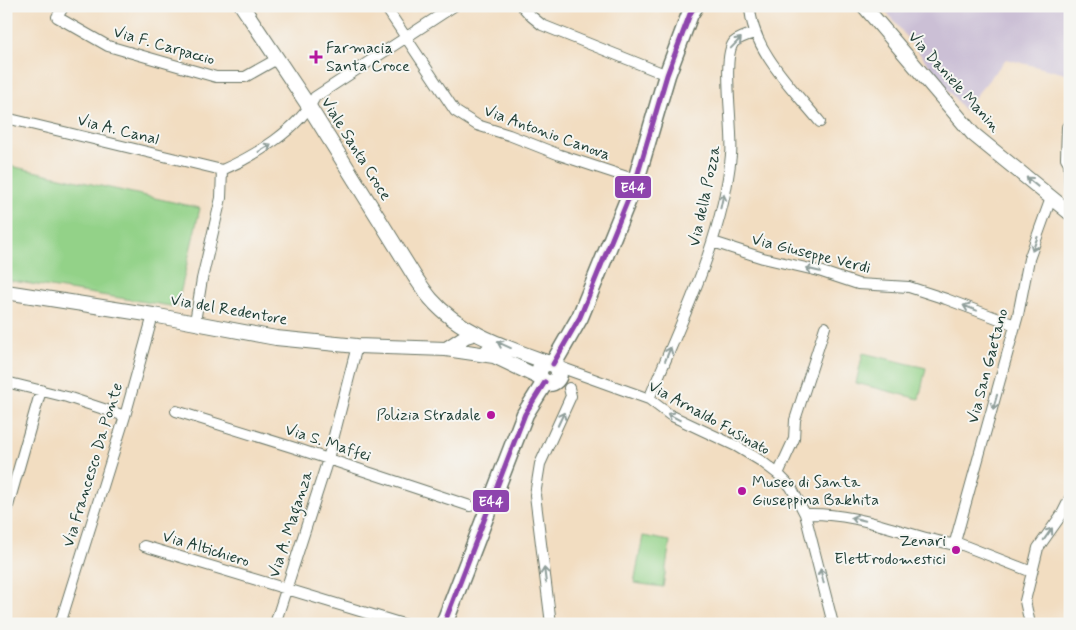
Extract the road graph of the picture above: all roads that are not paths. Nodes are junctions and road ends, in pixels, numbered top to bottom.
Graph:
1 (64, 6) edge
2 (242, 6) edge
3 (385, 6) edge
4 (454, 6) edge
5 (522, 6) edge
6 (750, 6) edge
7 (864, 6) edge
8 (695, 7) edge
9 (755, 33) junction
10 (405, 38) junction
11 (277, 59) junction
12 (667, 75) junction
13 (310, 108) junction
14 (6, 118) edge
15 (820, 122) dead end
16 (1067, 127) dead end
17 (222, 170) junction
18 (636, 180) junction
19 (1070, 191) edge
20 (1051, 198) junction
21 (1068, 211) edge
22 (713, 242) junction
23 (6, 292) edge
24 (153, 315) junction
25 (195, 322) junction
26 (1016, 326) junction
27 (825, 327) dead end
28 (471, 335) junction
29 (357, 346) junction
30 (446, 349) junction
31 (494, 356) junction
32 (553, 364) junction
33 (544, 381) junction
34 (6, 382) edge
35 (569, 388) dead end
36 (41, 390) junction
37 (649, 399) junction
38 (176, 411) dead end
39 (125, 416) junction
40 (328, 459) junction
41 (778, 474) junction
42 (1070, 498) edge
43 (470, 506) dead end
44 (6, 513) edge
45 (805, 514) junction
46 (1066, 514) edge
47 (955, 542) junction
48 (144, 546) dead end
49 (1032, 572) junction
50 (286, 589) junction
51 (60, 624) edge
52 (275, 624) edge
53 (404, 624) edge
54 (444, 624) edge
55 (551, 624) edge
56 (833, 624) edge
57 (1030, 624) edge

1 - 11 street, Via F. Carpaccio
2 - 11 street, Viale Santa Croce
3 - 10 street, Via Antonio Canova
4 - 10 street
5 - 12 street
6 - 9 street
20 -> 7 street, Via Daniele Manin
8 - 12 main road
9 - 15 street
22 -> 9 street, Via della Pozza
10 - 13 street
10 - 18 street, Via Antonio Canova
11 - 13 street, Viale Santa Croce
12 - 18 main road
17 -> 13 street
13 - 28 street, Viale Santa Croce
14 - 17 street, Via A. Canal
16 - 19 street
17 - 25 street
18 - 32 main road
19 - 21 street
20 - 21 street, Via Daniele Manin
20 -> 26 street, Via San Gaetano
26 -> 22 street, Via Giuseppe Verdi
37 -> 22 street, Via della Pozza
23 - 24 street, Via del Redentore
24 - 25 street, Via del Redentore
24 - 39 street, Via Francesco Da Ponte
25 - 29 street, Via del Redentore
26 -> 47 street, Via San Gaetano
27 - 41 street
28 - 30 street
28 - 31 street, Viale Santa Croce
32 -> 28 street, Viale Santa Croce
29 - 30 street, Via del Redentore
29 - 40 street, Via A. Maganza
30 - 31 street, Via del Redentore
31 - 33 street, Viale Santa Croce
32 - 33 main road
32 - 37 street, Via Arnaldo Fusinato
33 - 54 main road
34 - 36 street
55 -> 35 street
36 - 39 street
36 - 44 street
41 -> 37 street, Via Arnaldo Fusinato
38 - 40 street, Via S. Maffei
39 - 51 street, Via Francesco Da Ponte
40 - 43 street, Via S. Maffei
40 - 50 street, Via A. Maganza
41 - 45 street, Via Arnaldo Fusinato
42 - 46 street
47 -> 45 street
56 -> 45 street, Via Arnaldo Fusinato
49 -> 46 street
47 - 49 street
48 - 50 street, Via Altichiero
49 - 57 street
50 - 52 street, Via A. Maganza
50 - 53 street, Via Altichiero

